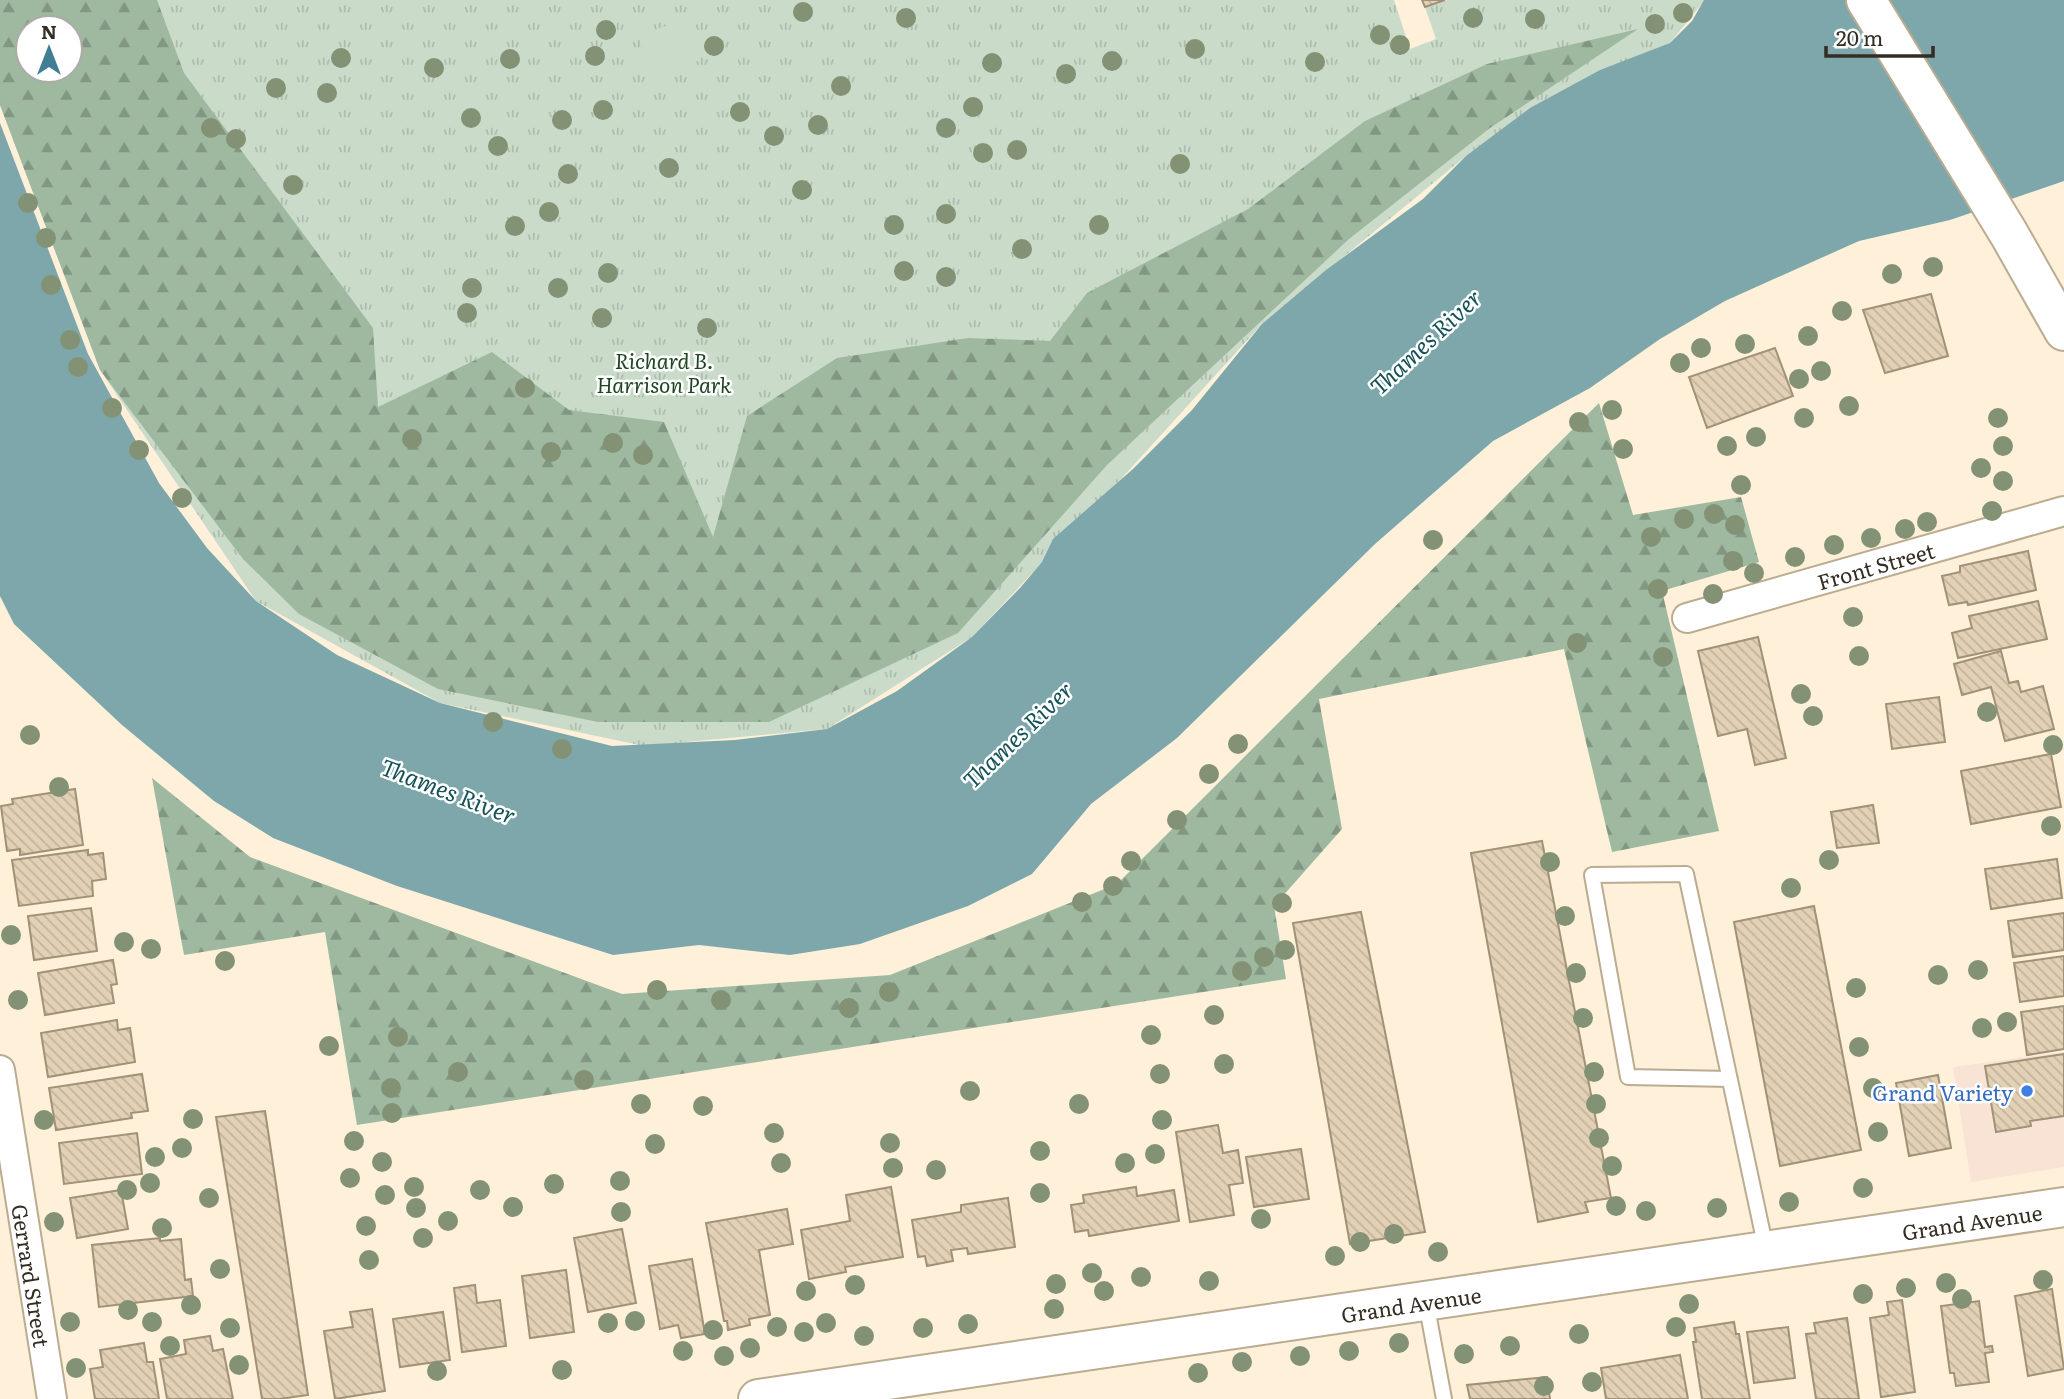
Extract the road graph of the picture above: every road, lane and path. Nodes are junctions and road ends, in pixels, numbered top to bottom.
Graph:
1 (1866, 0) edge
2 (2064, 331) edge
3 (2064, 511) edge
4 (1687, 618) dead end
5 (0, 1070) edge
6 (1730, 1079) junction
7 (2064, 1208) edge
8 (1766, 1251) junction
9 (1426, 1301) junction
10 (52, 1399) edge
11 (758, 1399) edge
12 (1444, 1399) edge

1 - 2 street
3 - 4 street, Front Street
5 - 10 street, Gerrard Street
6 - 6 lane
6 - 8 lane
7 - 8 street, Grand Avenue
8 - 9 street, Grand Avenue
9 - 11 street, Grand Avenue
9 - 12 lane

